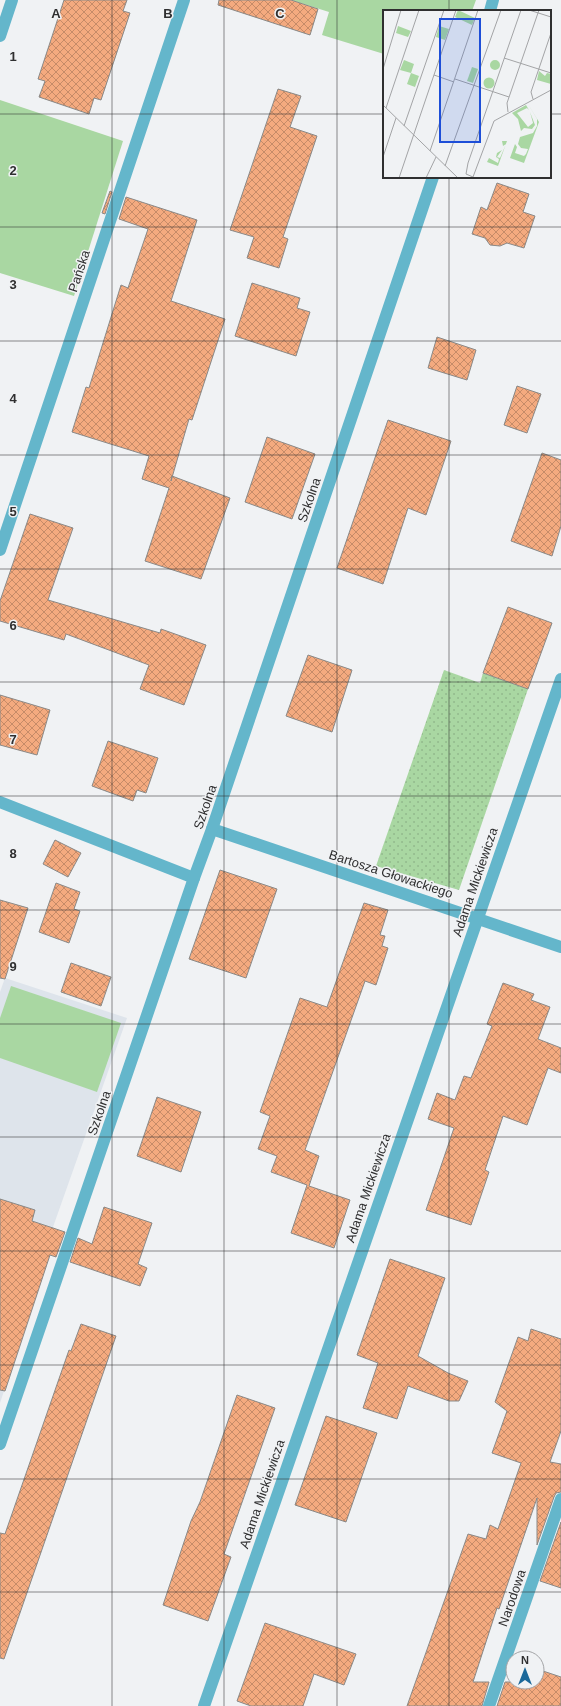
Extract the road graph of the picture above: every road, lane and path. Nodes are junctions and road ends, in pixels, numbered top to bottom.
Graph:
1 (12, 0) edge
2 (184, 0) edge
3 (493, 0) edge
4 (490, 10) edge
5 (0, 36) edge
6 (433, 178) edge
7 (0, 550) edge
8 (561, 679) edge
9 (0, 802) edge
10 (212, 829) junction
11 (194, 878) junction
12 (477, 918) junction
13 (561, 947) edge
14 (0, 1444) edge
15 (561, 1499) edge
16 (204, 1706) edge
17 (489, 1706) edge

1 - 5 street
2 - 7 street, Pańska
3 - 4 street
6 - 10 street, Szkolna
8 - 12 street, Adama Mickiewicza
9 - 11 street
10 - 11 street, Szkolna
10 - 12 street, Bartosza Głowackiego
11 - 14 street, Szkolna
12 - 13 street, Bartosza Głowackiego
12 - 16 street, Adama Mickiewicza
15 - 17 street, Narodowa

